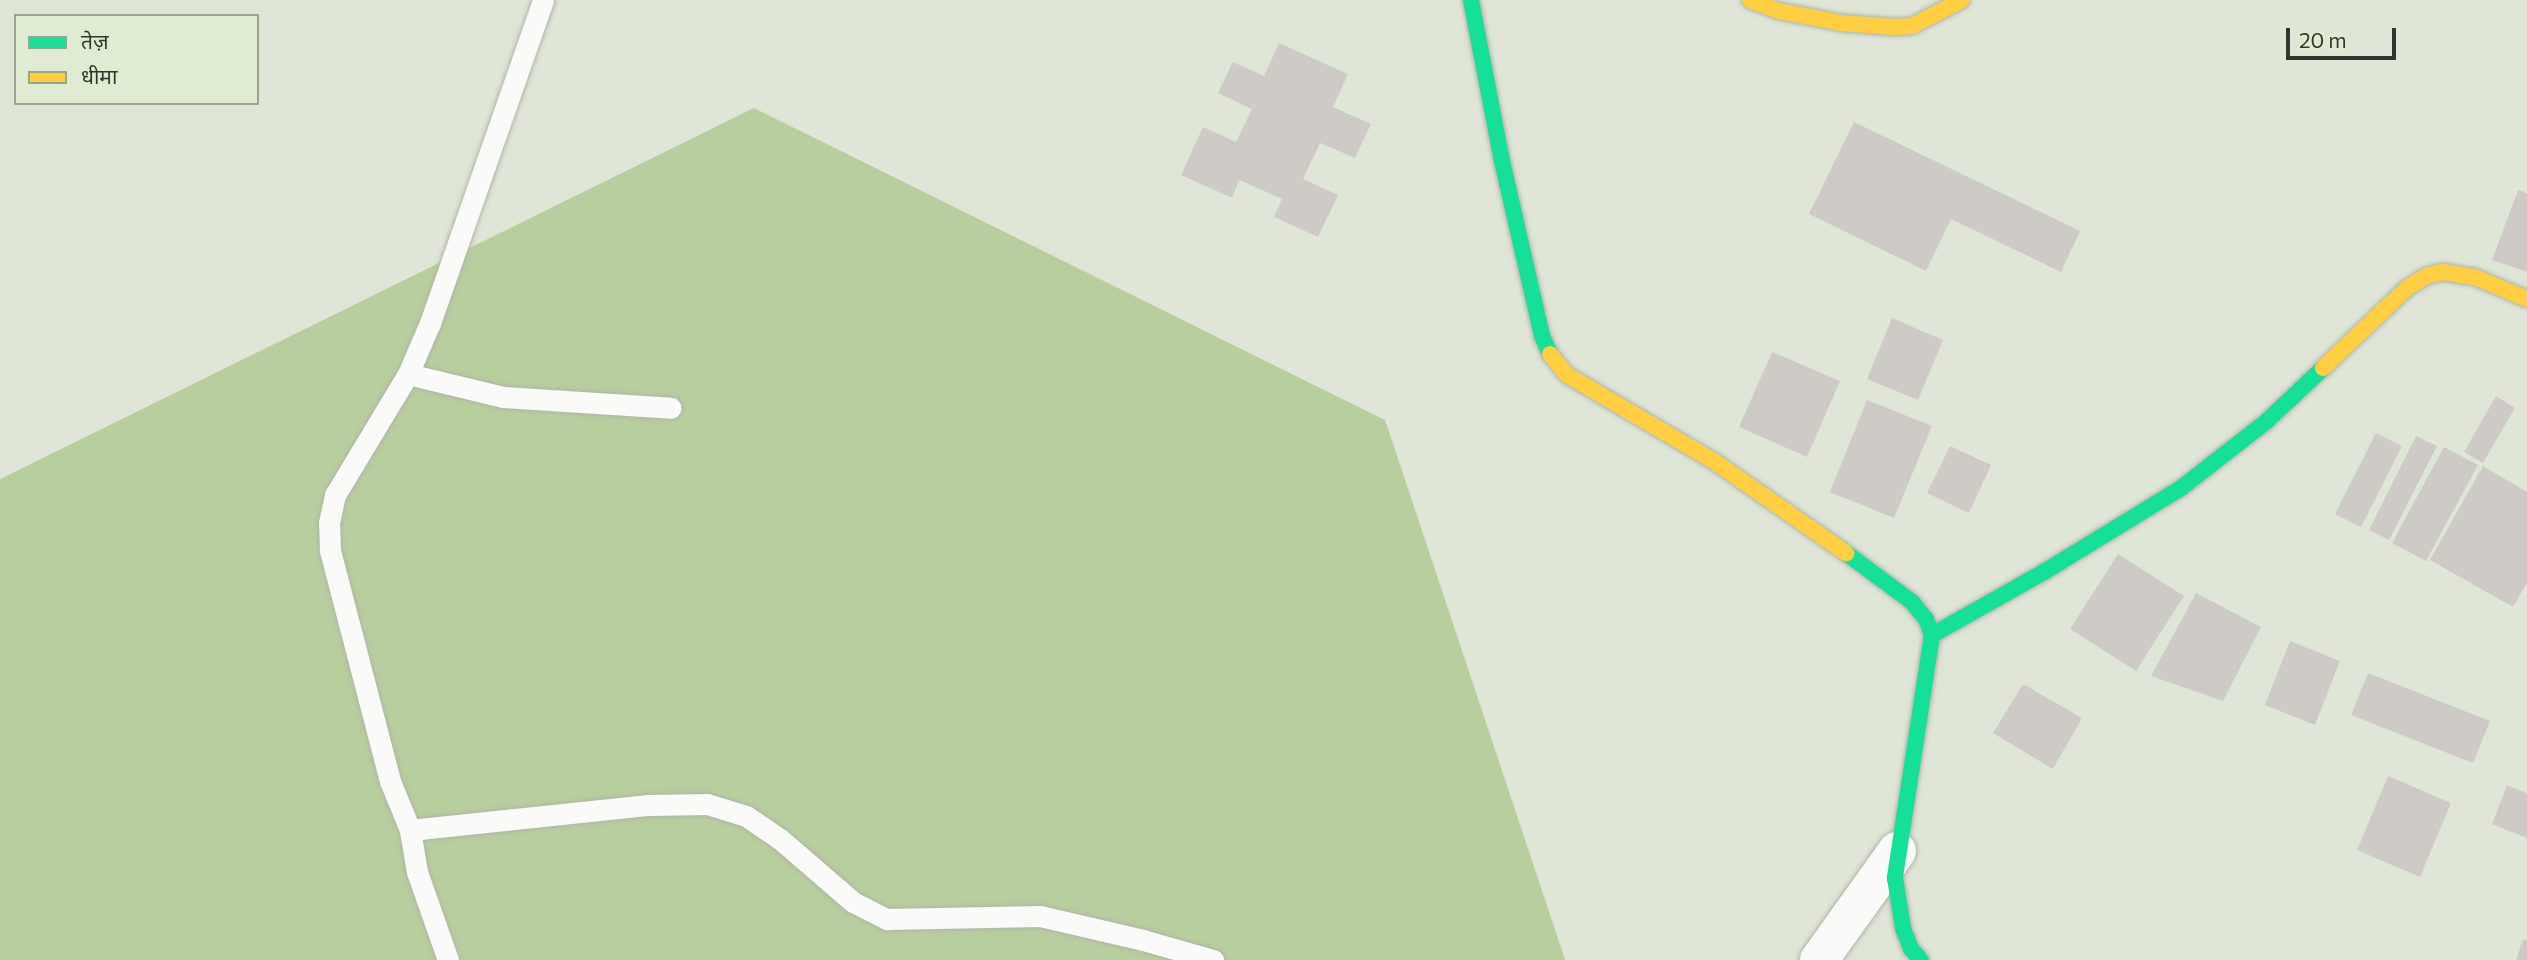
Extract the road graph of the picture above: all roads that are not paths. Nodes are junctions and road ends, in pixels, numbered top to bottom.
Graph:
1 (543, 0) edge
2 (1471, 0) edge
3 (1750, 0) edge
4 (1962, 0) edge
5 (2527, 299) edge
6 (408, 374) junction
7 (671, 408) dead end
8 (1932, 635) junction
9 (410, 831) junction
10 (1897, 851) junction
11 (448, 960) edge
12 (1213, 960) edge
13 (1819, 960) edge
14 (1920, 960) edge

1 - 6 lane
2 - 8 street
3 - 4 street
5 - 8 street
6 - 7 lane
6 - 9 lane
8 - 10 street
9 - 11 lane
9 - 12 lane
10 - 13 street
10 - 14 street

